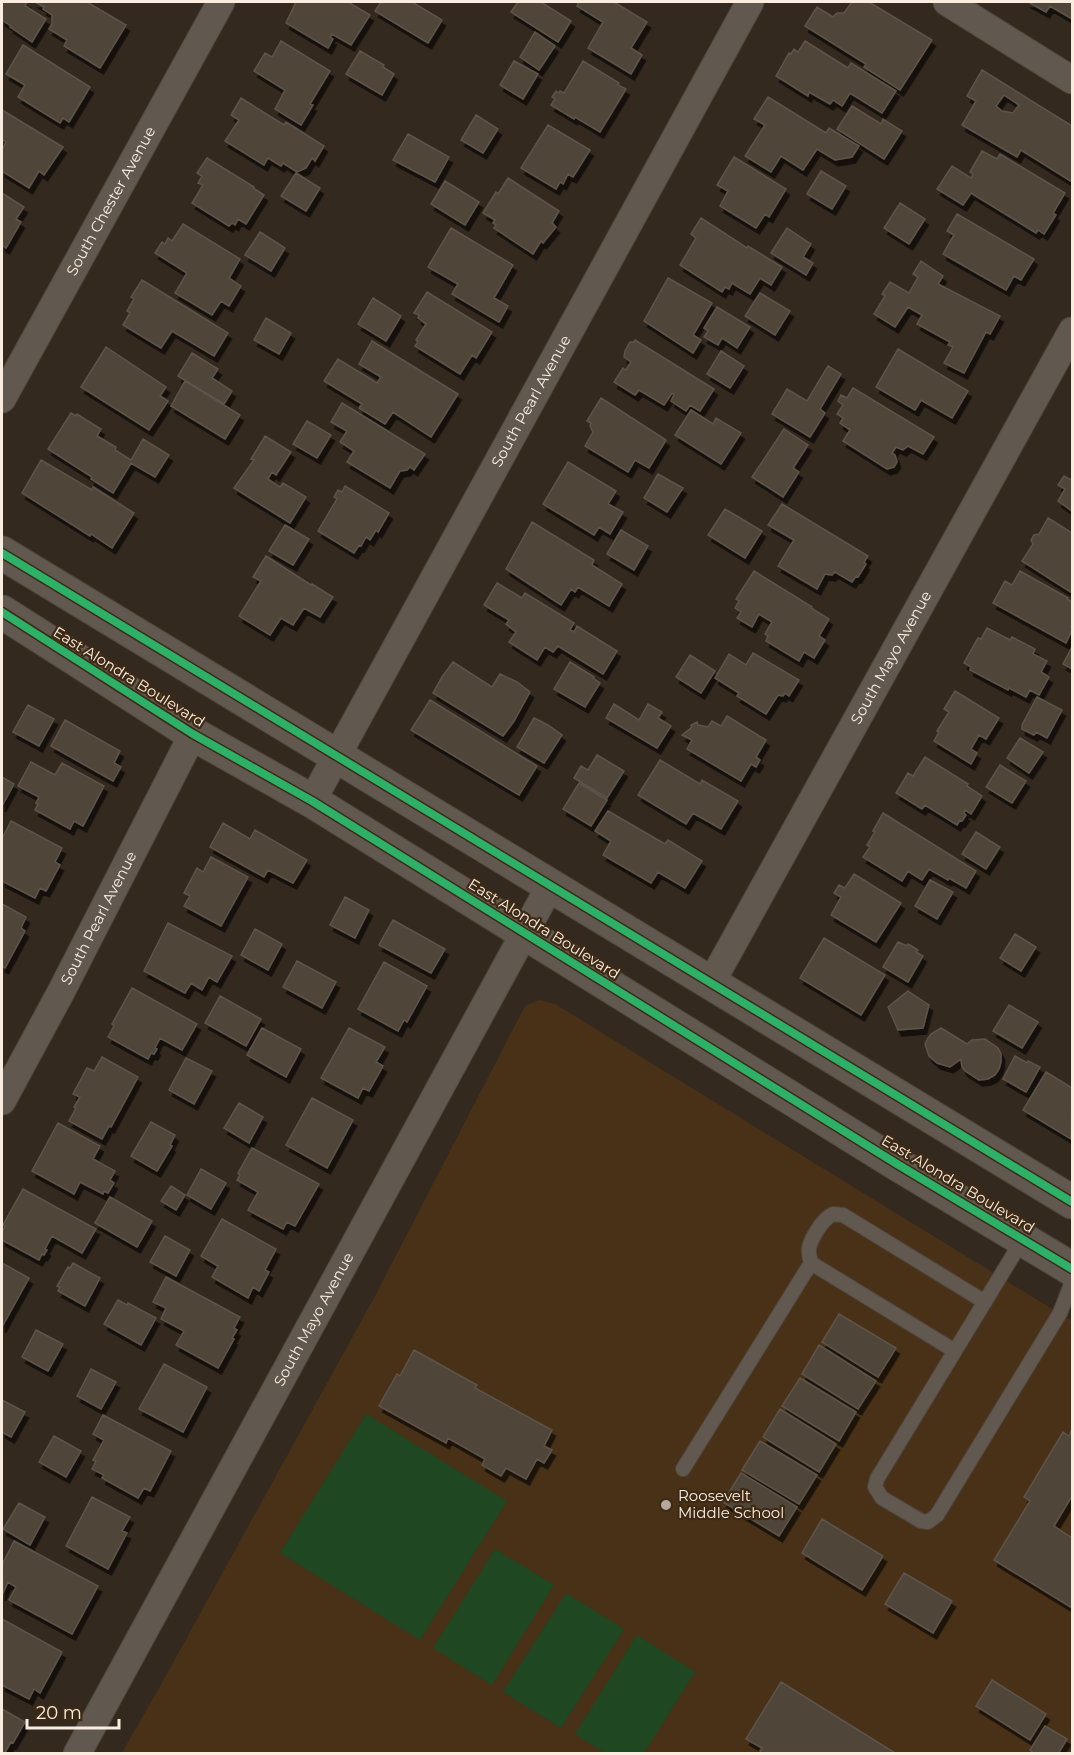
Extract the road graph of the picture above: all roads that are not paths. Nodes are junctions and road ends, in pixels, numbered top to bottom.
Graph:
1 (221, 2) edge
2 (750, 2) edge
3 (947, 2) edge
4 (1072, 80) edge
5 (1072, 331) edge
6 (2, 399) edge
7 (2, 553) edge
8 (2, 612) edge
9 (193, 734) junction
10 (336, 757) junction
11 (312, 801) junction
12 (550, 886) junction
13 (524, 933) junction
14 (711, 983) junction
15 (2, 1101) edge
16 (1072, 1202) edge
17 (1023, 1239) junction
18 (811, 1263) junction
19 (1072, 1269) edge
20 (1072, 1282) edge
21 (985, 1302) junction
22 (955, 1351) junction
23 (683, 1469) dead end
24 (77, 1754) edge

1 - 6 street, South Chester Avenue
2 - 10 street, South Pearl Avenue
3 - 4 street
5 - 14 street, South Mayo Avenue
7 - 10 main road
8 - 9 main road, East Alondra Boulevard
9 - 11 main road, East Alondra Boulevard
9 - 15 street, South Pearl Avenue
10 - 11 street, South Pearl Avenue
10 - 12 main road
11 - 13 main road, East Alondra Boulevard
12 - 13 street, South Mayo Avenue
12 - 14 main road
13 - 17 main road, East Alondra Boulevard
13 - 24 street, South Mayo Avenue
14 - 16 main road
17 - 19 main road, East Alondra Boulevard
17 - 21 lane
18 - 21 lane
18 - 22 lane
18 - 23 lane
20 - 22 lane
21 - 22 lane

